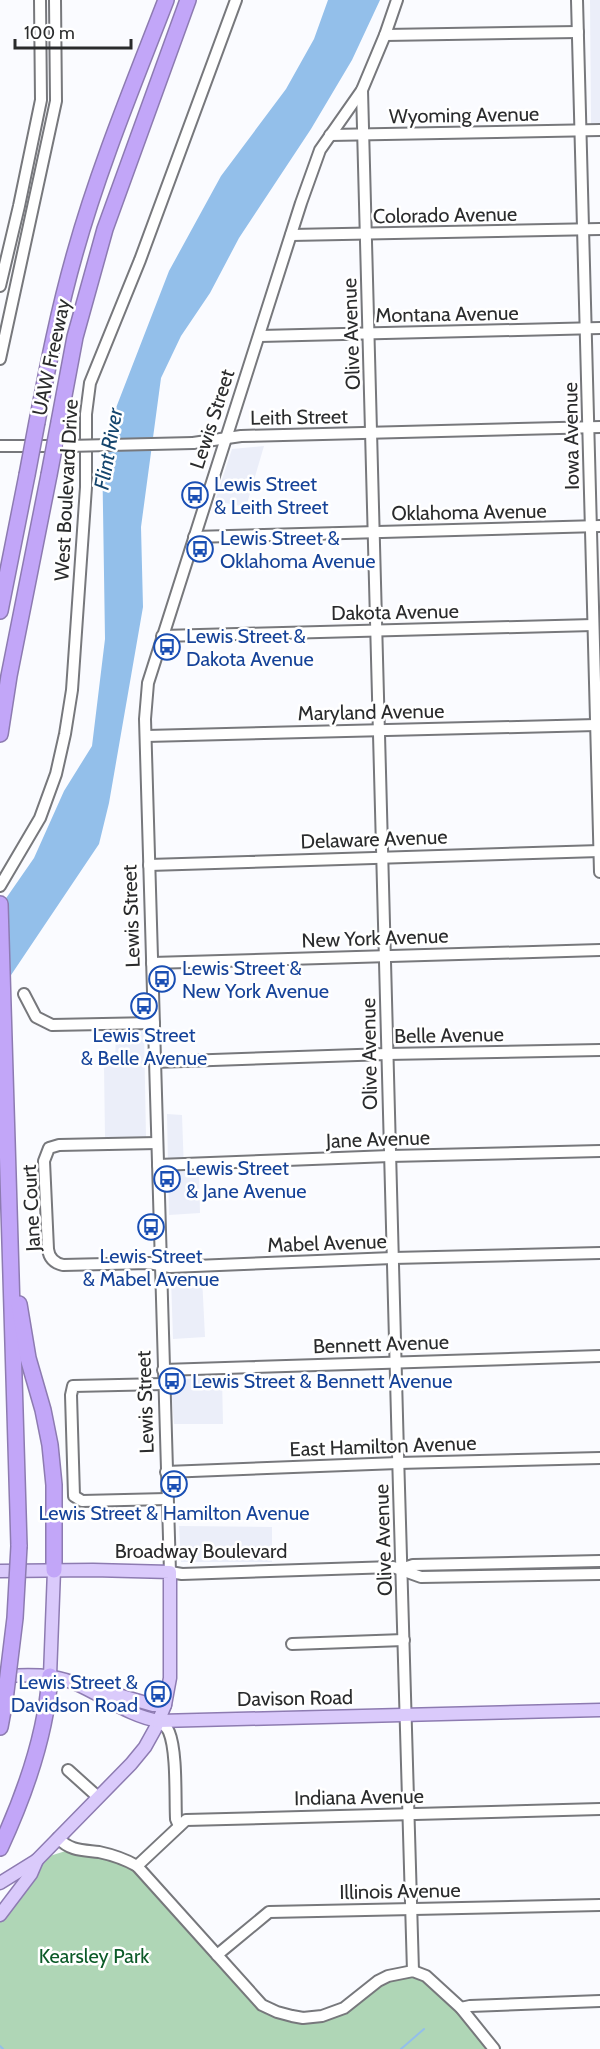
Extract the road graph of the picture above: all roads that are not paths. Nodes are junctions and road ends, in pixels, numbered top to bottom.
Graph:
1 (40, 0) edge
2 (55, 0) edge
3 (166, 0) edge
4 (188, 0) edge
5 (236, 0) edge
6 (397, 0) edge
7 (578, 0) edge
8 (578, 32) junction
9 (385, 35) junction
10 (362, 90) junction
11 (581, 130) junction
12 (600, 130) edge
13 (330, 135) junction
14 (364, 136) junction
15 (584, 229) junction
16 (600, 229) edge
17 (291, 235) junction
18 (366, 235) junction
19 (0, 286) edge
20 (586, 328) junction
21 (600, 328) edge
22 (369, 334) junction
23 (260, 336) junction
24 (0, 359) edge
25 (594, 428) edge
26 (372, 433) junction
27 (226, 438) junction
28 (0, 446) edge
29 (596, 526) edge
30 (374, 532) junction
31 (194, 537) junction
32 (0, 611) edge
33 (592, 625) junction
34 (376, 631) junction
35 (162, 636) junction
36 (597, 638) edge
37 (596, 725) junction
38 (380, 730) junction
39 (0, 734) edge
40 (146, 736) junction
41 (598, 737) edge
42 (600, 851) edge
43 (382, 857) junction
44 (149, 865) junction
45 (600, 872) edge
46 (0, 886) edge
47 (0, 904) edge
48 (600, 950) edge
49 (385, 955) junction
50 (152, 963) junction
51 (24, 994) dead end
52 (154, 1023) junction
53 (600, 1050) edge
54 (387, 1054) junction
55 (155, 1062) junction
56 (157, 1143) junction
57 (600, 1151) edge
58 (390, 1156) junction
59 (158, 1165) junction
60 (10, 1239) junction
61 (600, 1253) edge
62 (393, 1258) junction
63 (56, 1264) joint
64 (160, 1265) junction
65 (600, 1356) edge
66 (395, 1361) junction
67 (164, 1370) junction
68 (164, 1384) junction
69 (600, 1458) edge
70 (398, 1463) junction
71 (166, 1472) junction
72 (167, 1499) junction
73 (600, 1561) edge
74 (508, 1563) junction
75 (402, 1569) junction
76 (54, 1570) junction
77 (0, 1571) edge
78 (170, 1572) junction
79 (600, 1574) edge
80 (509, 1576) junction
81 (404, 1640) junction
82 (292, 1644) dead end
83 (0, 1676) edge
84 (50, 1676) junction
85 (74, 1683) junction
86 (165, 1705) junction
87 (600, 1710) edge
88 (405, 1715) junction
89 (159, 1721) junction
90 (0, 1728) edge
91 (68, 1770) dead end
92 (98, 1797) junction
93 (600, 1809) edge
94 (408, 1814) junction
95 (179, 1826) junction
96 (58, 1838) junction
97 (0, 1848) edge
98 (37, 1860) junction
99 (136, 1866) junction
100 (0, 1883) edge
101 (600, 1905) edge
102 (411, 1909) junction
103 (0, 1915) edge
104 (217, 1955) junction
105 (413, 1971) junction
106 (600, 2001) edge
107 (460, 2008) junction
108 (494, 2049) edge

1 - 19 street
2 - 24 street
3 - 32 highway, UAW Freeway, bridge
4 - 39 highway, UAW Freeway, bridge
5 - 46 street, West Boulevard Drive
6 - 9 street, Lewis Street
7 - 8 street, Iowa Avenue
8 - 9 street
8 - 11 street, Iowa Avenue
9 - 10 street, Lewis Street
10 - 13 street, Lewis Street
10 - 14 street, Olive Avenue
11 - 12 street, Wyoming Avenue
11 - 14 street, Wyoming Avenue
11 - 15 street, Iowa Avenue
13 - 14 street, Wyoming Avenue
13 - 17 street, Lewis Street
14 - 18 street, Olive Avenue
15 - 16 street, Colorado Avenue
15 - 18 street, Colorado Avenue
15 - 20 street, Iowa Avenue
17 - 18 street, Colorado Avenue
17 - 23 street, Lewis Street
18 - 22 street, Olive Avenue
20 - 21 street, Montana Avenue
20 - 22 street, Montana Avenue
20 - 25 street, Iowa Avenue
22 - 23 street, Montana Avenue
22 - 26 street, Olive Avenue
23 - 27 street, Lewis Street
25 - 26 street, Leith Street
25 - 29 street, Iowa Avenue
26 - 27 street, Leith Street
26 - 30 street, Olive Avenue
27 - 28 street, Leith Street, bridge
27 - 31 street, Lewis Street
29 - 30 street, Oklahoma Avenue
29 - 33 street, Iowa Avenue
30 - 31 street, Oklahoma Avenue
30 - 34 street, Olive Avenue
31 - 35 street, Lewis Street
33 - 34 street, Dakota Avenue
33 - 36 street, Iowa Avenue
34 - 35 street, Dakota Avenue
34 - 38 street, Olive Avenue
35 - 40 street, Lewis Street
36 - 37 street, Iowa Avenue
37 - 38 street, Maryland Avenue
37 - 41 street, Iowa Avenue
38 - 40 street, Maryland Avenue
38 - 43 street, Olive Avenue
40 - 44 street, Lewis Street
41 - 42 street, Iowa Avenue
42 - 43 street, Delaware Avenue
42 - 45 street, Iowa Avenue
43 - 44 street, Delaware Avenue
43 - 49 street, Olive Avenue
44 - 50 street, Lewis Street
47 - 60 highway
48 - 49 street, New York Avenue
49 - 50 street, New York Avenue
49 - 54 street, Olive Avenue
50 - 52 street, Lewis Street
51 - 52 street
52 - 55 street, Lewis Street
53 - 54 street, Belle Avenue
54 - 55 street, Belle Avenue
54 - 58 street, Olive Avenue
55 - 56 street, Lewis Street
56 - 59 street, Lewis Street
56 - 63 street, Jane Court
57 - 58 street, Jane Avenue
58 - 59 street, Jane Avenue
58 - 62 street, Olive Avenue
59 - 64 street, Lewis Street
60 - 76 highway
60 - 90 highway, bridge
61 - 62 street, Mabel Avenue
62 - 64 street, Mabel Avenue
62 - 66 street, Olive Avenue
63 - 64 street, Mabel Avenue
64 - 67 street, Lewis Street
65 - 66 street, Bennett Avenue
66 - 67 street, Bennett Avenue
66 - 70 street, Olive Avenue
67 - 68 street, Lewis Street
68 - 71 street, Lewis Street
68 - 72 street
69 - 70 street, East Hamilton Avenue
70 - 71 street, East Hamilton Avenue
70 - 75 street, Olive Avenue
71 - 72 street, Lewis Street
72 - 78 street, Lewis Street
73 - 74 street, Broadway Boulevard
74 - 75 street, Broadway Boulevard
74 - 80 street
75 - 78 street, Broadway Boulevard
75 - 80 street, Broadway Boulevard
75 - 81 street, Olive Avenue
76 - 77 main road, Broadway Boulevard
76 - 78 main road, Broadway Boulevard
76 - 84 main road
78 - 86 main road, Lewis Street
79 - 80 street, Broadway Boulevard
81 - 82 street
81 - 88 street, Olive Avenue
83 - 84 main road, Davison Road
84 - 85 main road, Davison Road
84 - 97 highway
85 - 86 main road
85 - 89 main road, Davison Road
86 - 89 main road, Lewis Street
87 - 88 main road, Davison Road
88 - 89 main road, Davison Road
88 - 94 street, Olive Avenue
89 - 92 main road, Lewis Street
89 - 95 street
91 - 92 street
92 - 96 main road, Lewis Street
93 - 94 street, Indiana Avenue
94 - 95 street, Indiana Avenue
94 - 102 street, Olive Avenue
95 - 99 street, Indiana Avenue
96 - 98 main road, Lewis Street
96 - 99 street
98 - 100 main road
98 - 103 main road
99 - 104 street
101 - 102 street, Illinois Avenue
102 - 104 street, Illinois Avenue
102 - 105 street, Olive Avenue
104 - 105 street
105 - 107 street
106 - 107 street
107 - 108 street

